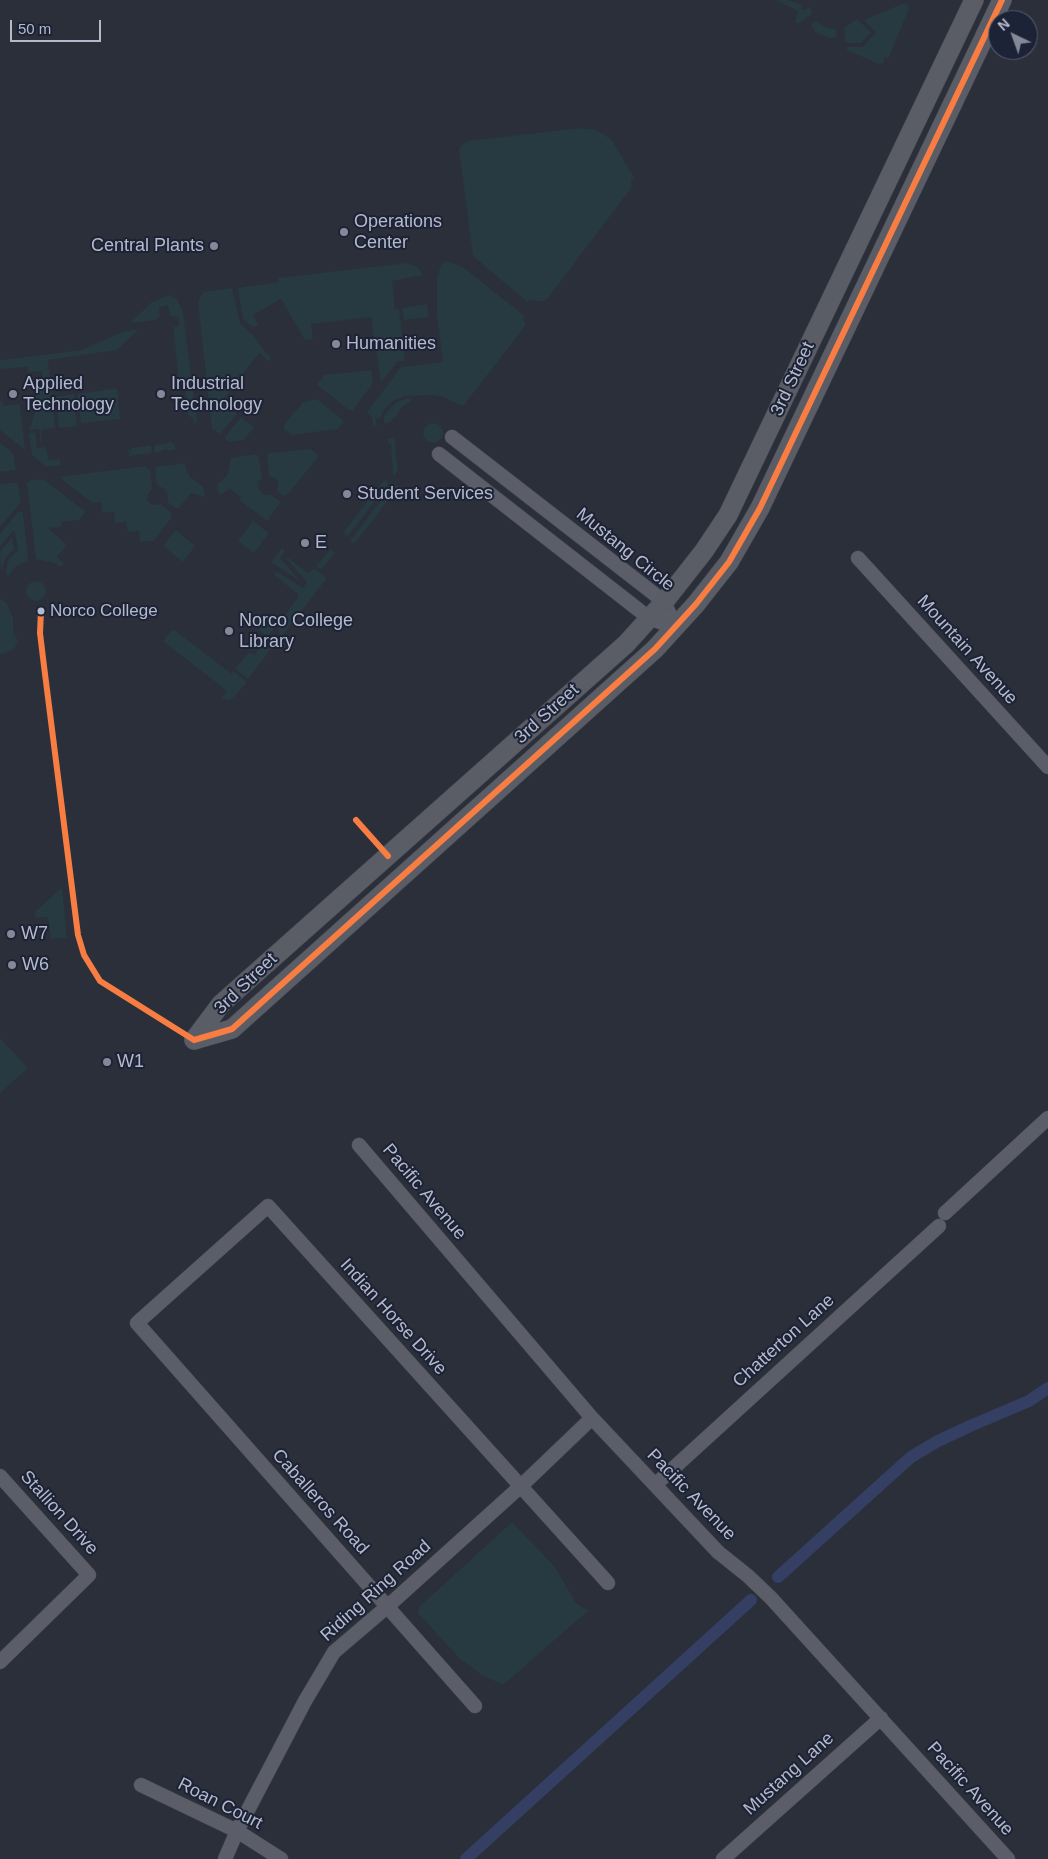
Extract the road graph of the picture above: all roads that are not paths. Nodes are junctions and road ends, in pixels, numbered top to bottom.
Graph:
1 (974, 0) edge
2 (1002, 0) edge
3 (824, 314) junction
4 (846, 328) junction
5 (452, 437) dead end
6 (439, 454) dead end
7 (858, 558) dead end
8 (664, 602) junction
9 (649, 618) junction
10 (676, 628) junction
11 (1048, 767) edge
12 (1048, 1118) edge
13 (359, 1145) dead end
14 (137, 1323) joint
15 (592, 1418) junction
16 (0, 1476) edge
17 (655, 1484) junction
18 (521, 1486) junction
19 (608, 1583) dead end
20 (388, 1606) junction
21 (0, 1662) edge
22 (475, 1706) dead end
23 (881, 1718) junction
24 (141, 1785) dead end
25 (237, 1831) junction
26 (224, 1859) edge
27 (281, 1859) edge
28 (723, 1859) edge
29 (1008, 1859) edge

1 - 3 street, 3rd Street
2 - 4 street, 3rd Street
3 - 4 street
3 - 8 street, 3rd Street
4 - 10 street, 3rd Street
5 - 8 street, Mustang Circle
6 - 9 street
7 - 11 street, Mountain Avenue
8 - 9 street, 3rd Street
8 - 10 street, Mustang Circle
9 - 10 street
9 - 10 street, 3rd Street
12 - 17 street, Chatterton Lane
13 - 15 street, Pacific Avenue
14 - 18 street, Indian Horse Drive
14 - 20 street, Caballeros Road
15 - 17 street, Pacific Avenue
15 - 18 street, Riding Ring Road
16 - 21 street, Stallion Drive
17 - 23 street, Pacific Avenue
18 - 19 street, Indian Horse Drive
18 - 20 street, Riding Ring Road
20 - 22 street, Caballeros Road
20 - 25 street, Riding Ring Road
23 - 28 street, Mustang Lane
23 - 29 street, Pacific Avenue
24 - 25 street, Roan Court
25 - 26 street, Riding Ring Road
25 - 27 street, Roan Court

